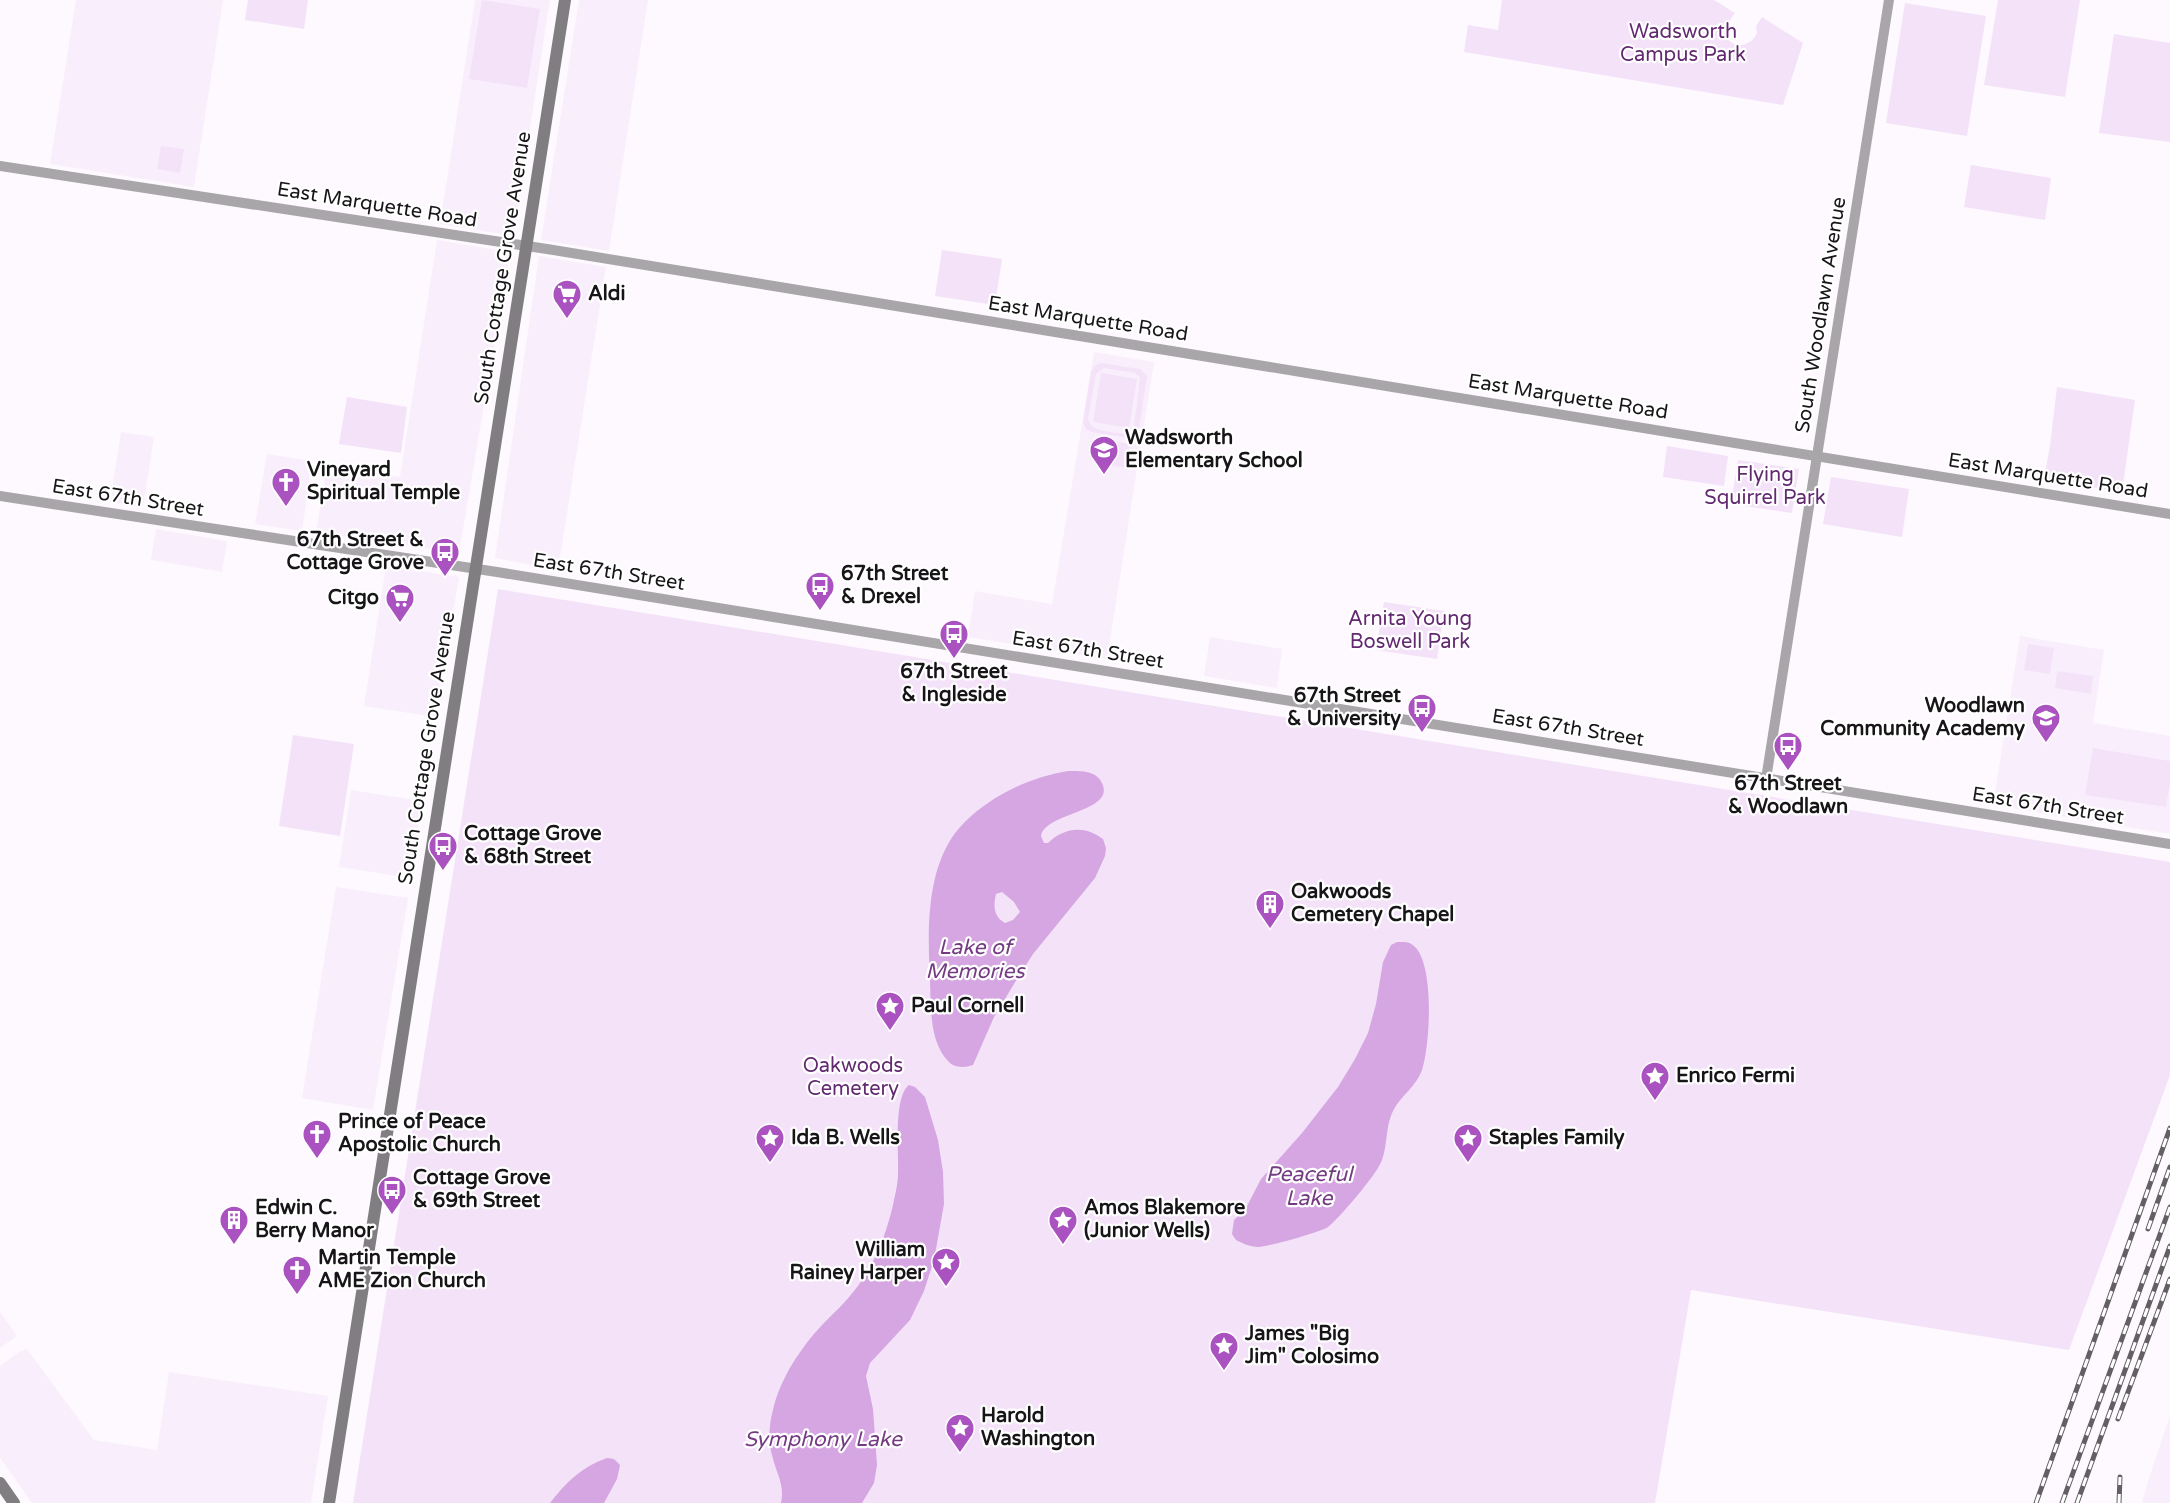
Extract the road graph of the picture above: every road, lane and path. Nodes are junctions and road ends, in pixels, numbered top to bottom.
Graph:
1 (565, 0) edge
2 (1889, 0) edge
3 (0, 166) edge
4 (526, 246) junction
5 (1817, 456) junction
6 (0, 496) edge
7 (2170, 514) edge
8 (476, 569) junction
9 (1766, 779) junction
10 (2170, 844) edge
11 (0, 1483) edge
12 (14, 1503) edge
13 (328, 1503) edge

1 - 4 main road, South Cottage Grove Avenue
2 - 5 street, South Woodlawn Avenue
3 - 4 street, East Marquette Road
4 - 5 street, East Marquette Road
4 - 8 main road, South Cottage Grove Avenue
5 - 7 street, East Marquette Road
5 - 9 street, South Woodlawn Avenue
6 - 8 street, East 67th Street
8 - 9 street, East 67th Street
8 - 13 main road, South Cottage Grove Avenue
9 - 10 street, East 67th Street
11 - 12 main road

